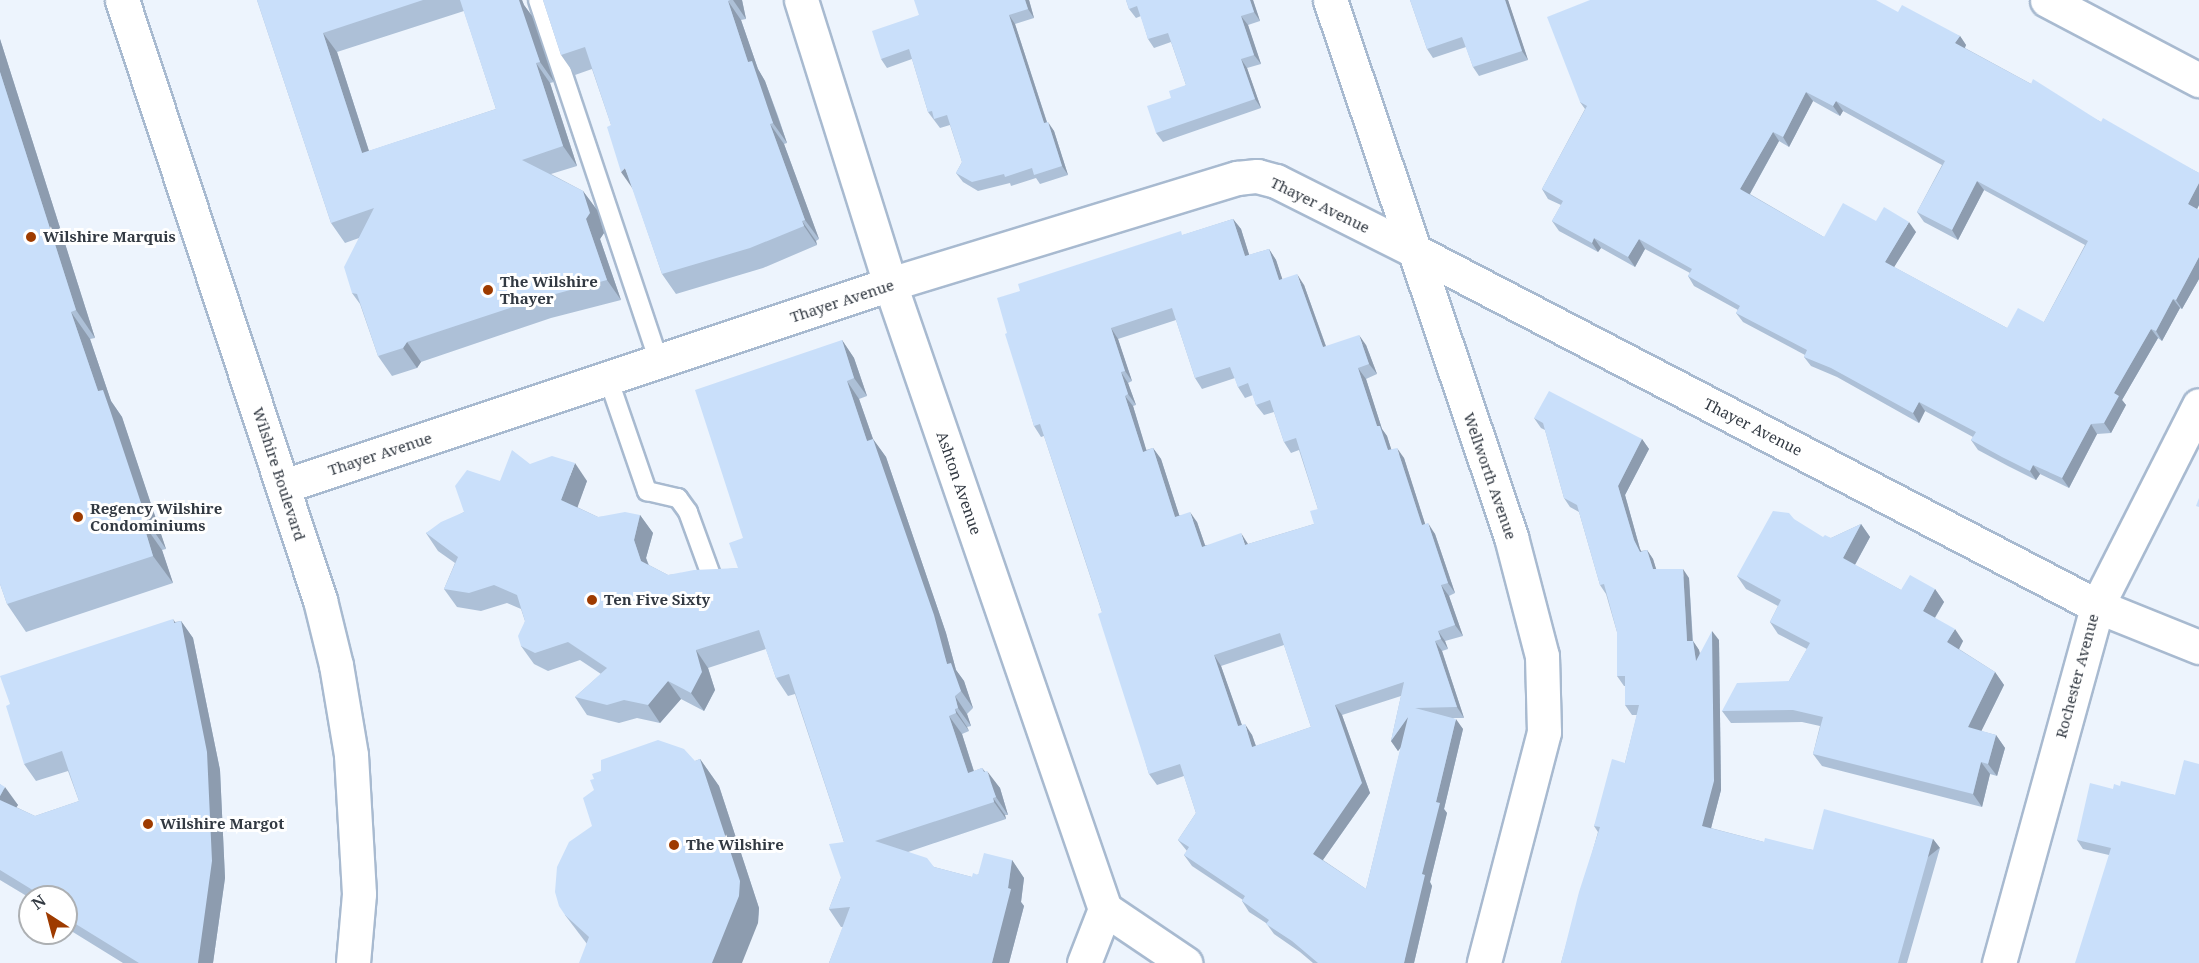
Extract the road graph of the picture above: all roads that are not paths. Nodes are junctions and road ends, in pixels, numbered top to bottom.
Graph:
1 (122, 0) edge
2 (538, 0) edge
3 (801, 0) edge
4 (1330, 0) edge
5 (2047, 0) edge
6 (2199, 80) edge
7 (1415, 251) junction
8 (890, 284) junction
9 (659, 361) junction
10 (608, 378) junction
11 (2199, 405) edge
12 (284, 486) junction
13 (712, 578) edge
14 (2097, 606) junction
15 (2199, 647) edge
16 (1105, 909) junction
17 (353, 963) edge
18 (1084, 963) edge
19 (1185, 963) edge
20 (1484, 963) edge
21 (1999, 963) edge

1 - 12 street, Wilshire Boulevard
2 - 9 lane
3 - 8 street, Ashton Avenue
4 - 7 street, Wellworth Avenue
5 - 6 street
7 - 8 street, Thayer Avenue
7 - 14 street, Thayer Avenue
7 - 20 street, Wellworth Avenue
8 - 9 street, Thayer Avenue
8 - 16 street, Ashton Avenue
9 - 10 street, Thayer Avenue
10 - 12 street, Thayer Avenue
10 - 13 lane
11 - 14 street, Rochester Avenue
12 - 17 street, Wilshire Boulevard
14 - 15 street, Thayer Avenue
14 - 21 street, Rochester Avenue
16 - 18 street
16 - 19 street

